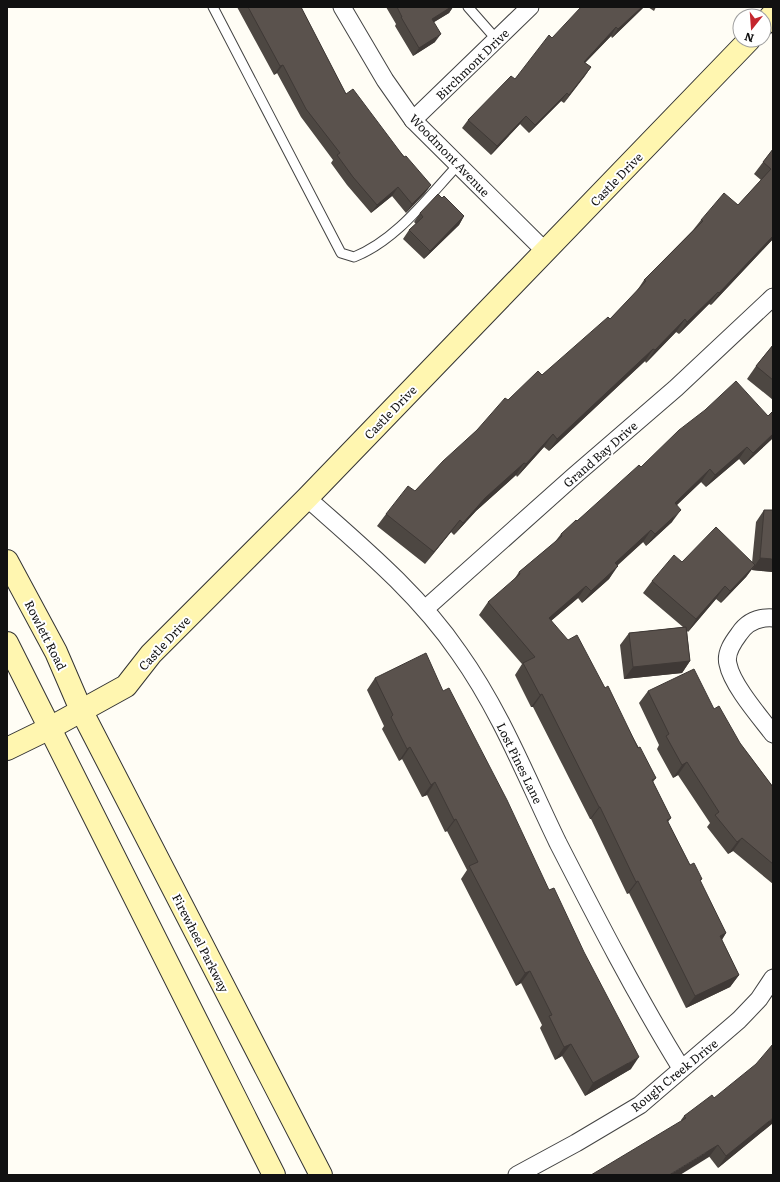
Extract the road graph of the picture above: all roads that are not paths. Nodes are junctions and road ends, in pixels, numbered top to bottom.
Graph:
1 (213, 7) edge
2 (342, 7) edge
3 (468, 7) edge
4 (530, 7) edge
5 (497, 40) junction
6 (740, 48) edge
7 (413, 120) junction
8 (458, 165) junction
9 (546, 252) junction
10 (773, 297) edge
11 (306, 498) junction
12 (7, 561) edge
13 (425, 609) junction
14 (773, 618) edge
15 (7, 643) edge
16 (82, 710) junction
17 (50, 728) junction
18 (773, 734) edge
19 (7, 749) edge
20 (773, 978) edge
21 (681, 1068) junction
22 (250, 1128) junction
23 (274, 1175) edge
24 (282, 1175) edge
25 (321, 1175) edge
26 (517, 1175) edge

1 - 8 lane
2 - 7 street, Woodmont Avenue
3 - 5 lane
4 - 5 street, Birchmont Drive
5 - 7 street, Birchmont Drive
6 - 9 main road, Castle Drive
7 - 8 street, Woodmont Avenue
8 - 9 street, Woodmont Avenue
9 - 11 main road, Castle Drive
10 - 13 street, Grand Bay Drive
11 - 13 street, Lost Pines Lane
11 - 16 main road, Castle Drive
12 - 16 main road, Rowlett Road
13 - 21 street, Lost Pines Lane
14 - 18 street
15 - 17 main road
16 - 17 main road, Castle Drive
16 - 25 main road, Firewheel Parkway
17 - 19 main road, Castle Drive
17 - 22 main road
20 - 21 street, Rough Creek Drive
21 - 26 street, Rough Creek Drive
22 - 23 main road
22 - 24 main road

